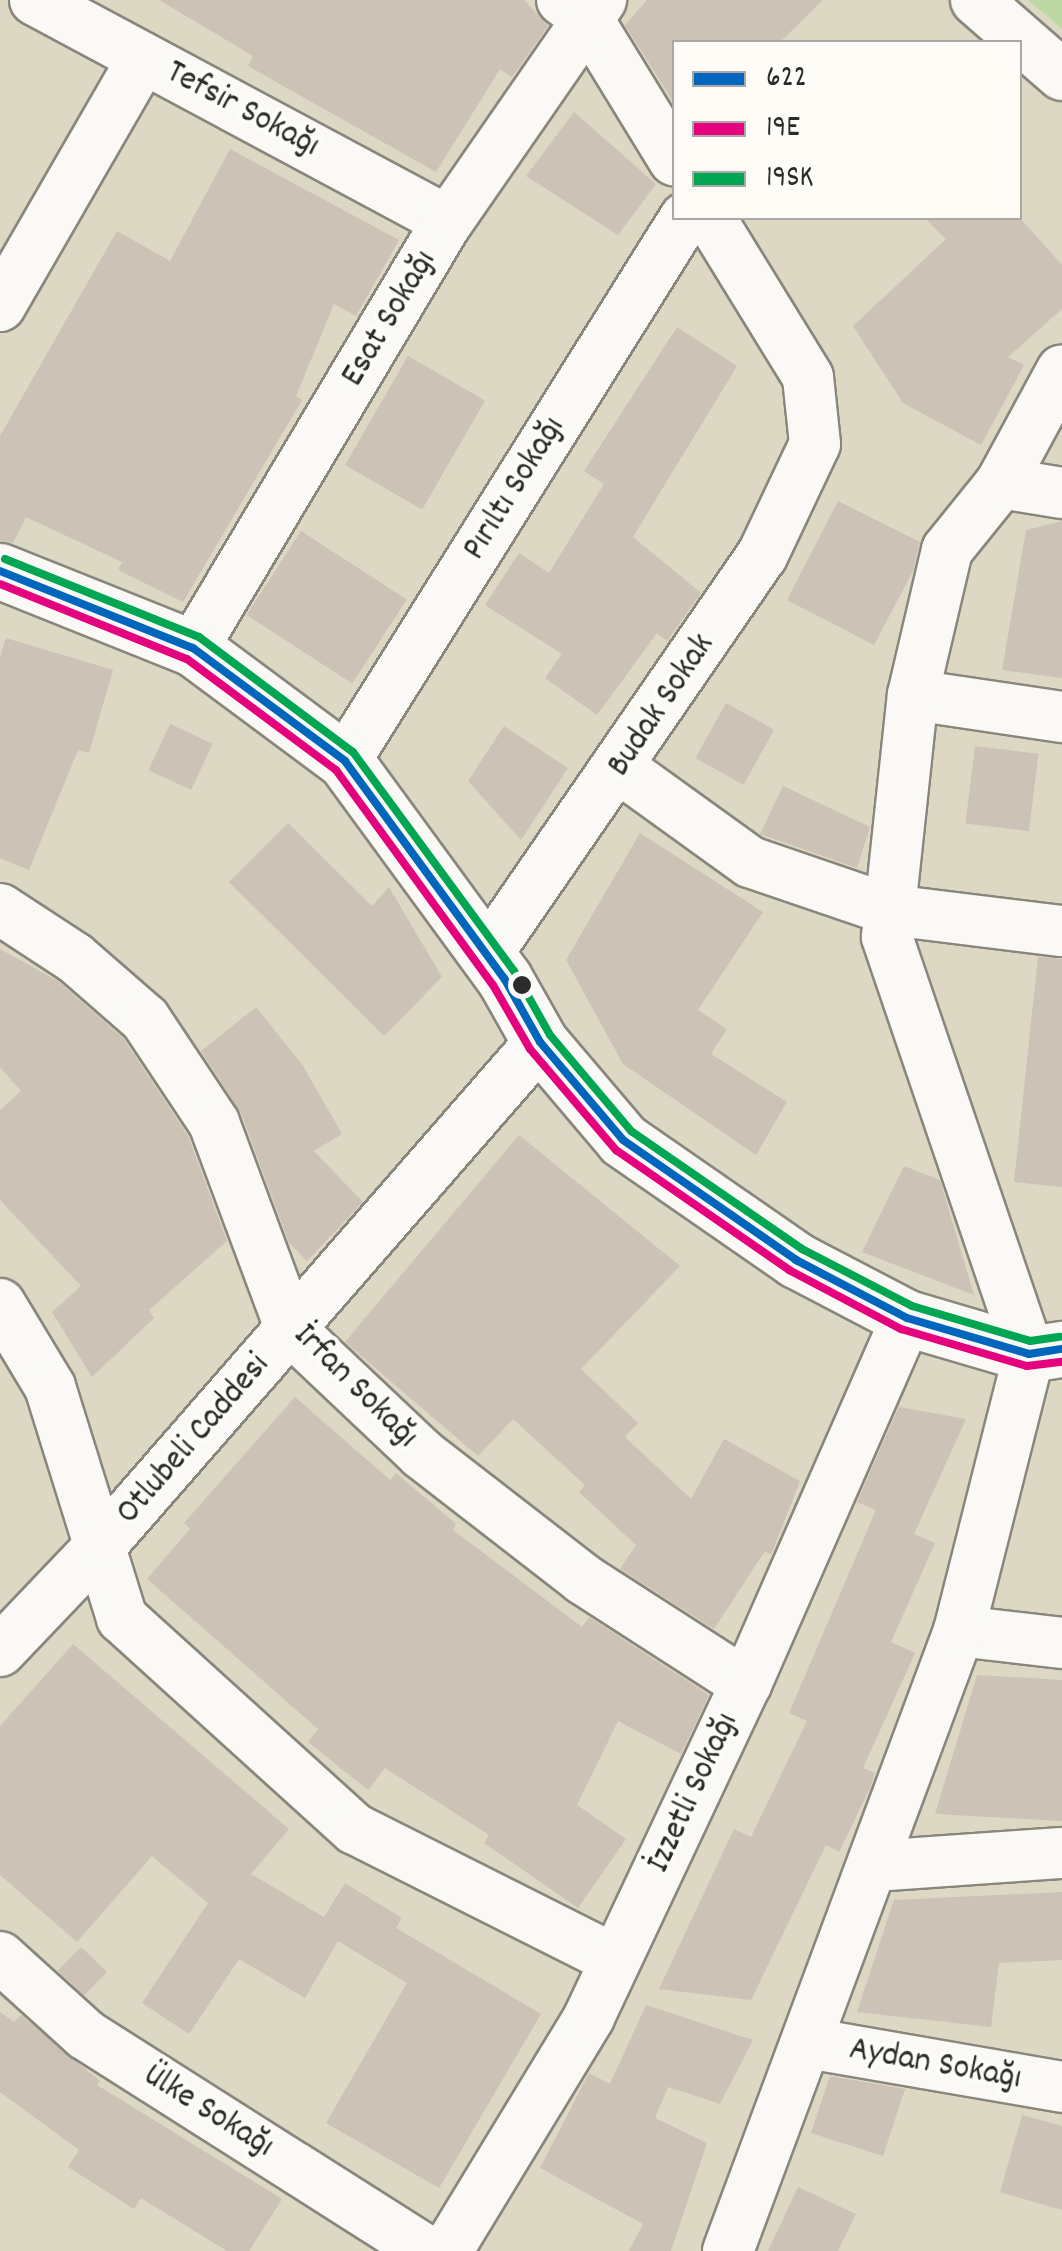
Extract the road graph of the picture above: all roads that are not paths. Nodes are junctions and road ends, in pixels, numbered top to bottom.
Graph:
1 (35, 0) edge
2 (976, 0) edge
3 (583, 6) edge
4 (1022, 40) edge
5 (1022, 40) edge
6 (143, 58) junction
7 (1062, 75) edge
8 (672, 157) edge
9 (685, 220) edge
10 (711, 220) edge
11 (448, 221) junction
12 (0, 306) edge
13 (1062, 370) edge
14 (1001, 483) junction
15 (1062, 493) edge
16 (0, 571) edge
17 (193, 648) junction
18 (913, 695) junction
19 (1062, 717) edge
20 (345, 761) junction
21 (621, 770) junction
22 (0, 909) edge
23 (890, 910) junction
24 (1062, 931) edge
25 (488, 954) junction
26 (540, 1042) junction
27 (0, 1304) edge
28 (907, 1318) junction
29 (291, 1330) junction
30 (1046, 1351) edge
31 (103, 1543) junction
32 (959, 1631) junction
33 (1062, 1643) edge
34 (0, 1651) edge
35 (746, 1684) junction
36 (1062, 1853) edge
37 (874, 1866) junction
38 (0, 1957) edge
39 (616, 1960) junction
40 (808, 2043) junction
41 (1062, 2087) edge
42 (427, 2251) edge
43 (448, 2251) edge
44 (728, 2251) edge

1 - 6 street, Tefsir Sokağı
2 - 4 street
3 - 8 street
3 - 11 street, Esat Sokağı
5 - 7 street
6 - 11 street, Tefsir Sokağı
6 - 12 street
9 - 20 street, Pırıltı Sokağı
10 - 21 street, Budak Sokak
11 - 17 street, Esat Sokağı
13 - 14 street
14 - 15 street
14 - 18 street
16 - 17 main road
17 - 20 main road
18 - 19 street
18 - 23 street
20 - 25 main road
21 - 23 street
21 - 25 street, Budak Sokak
22 - 29 street, İrfan Sokağı
23 - 24 street
23 - 30 street
25 - 26 main road
26 - 28 main road
26 - 29 street, Otlubeli Caddesi
27 - 31 street
28 - 30 main road
28 - 35 street, İzzetli Sokağı
29 - 31 street, Otlubeli Caddesi
29 - 35 street, İrfan Sokağı
30 - 32 street
31 - 34 street, Otlubeli Caddesi
31 - 39 street
32 - 33 street
32 - 37 street
35 - 39 street, İzzetli Sokağı
36 - 37 street
37 - 40 street
38 - 42 street, Ülke Sokağı
39 - 43 street, İzzetli Sokağı
40 - 41 street, Aydan Sokağı
40 - 44 street

